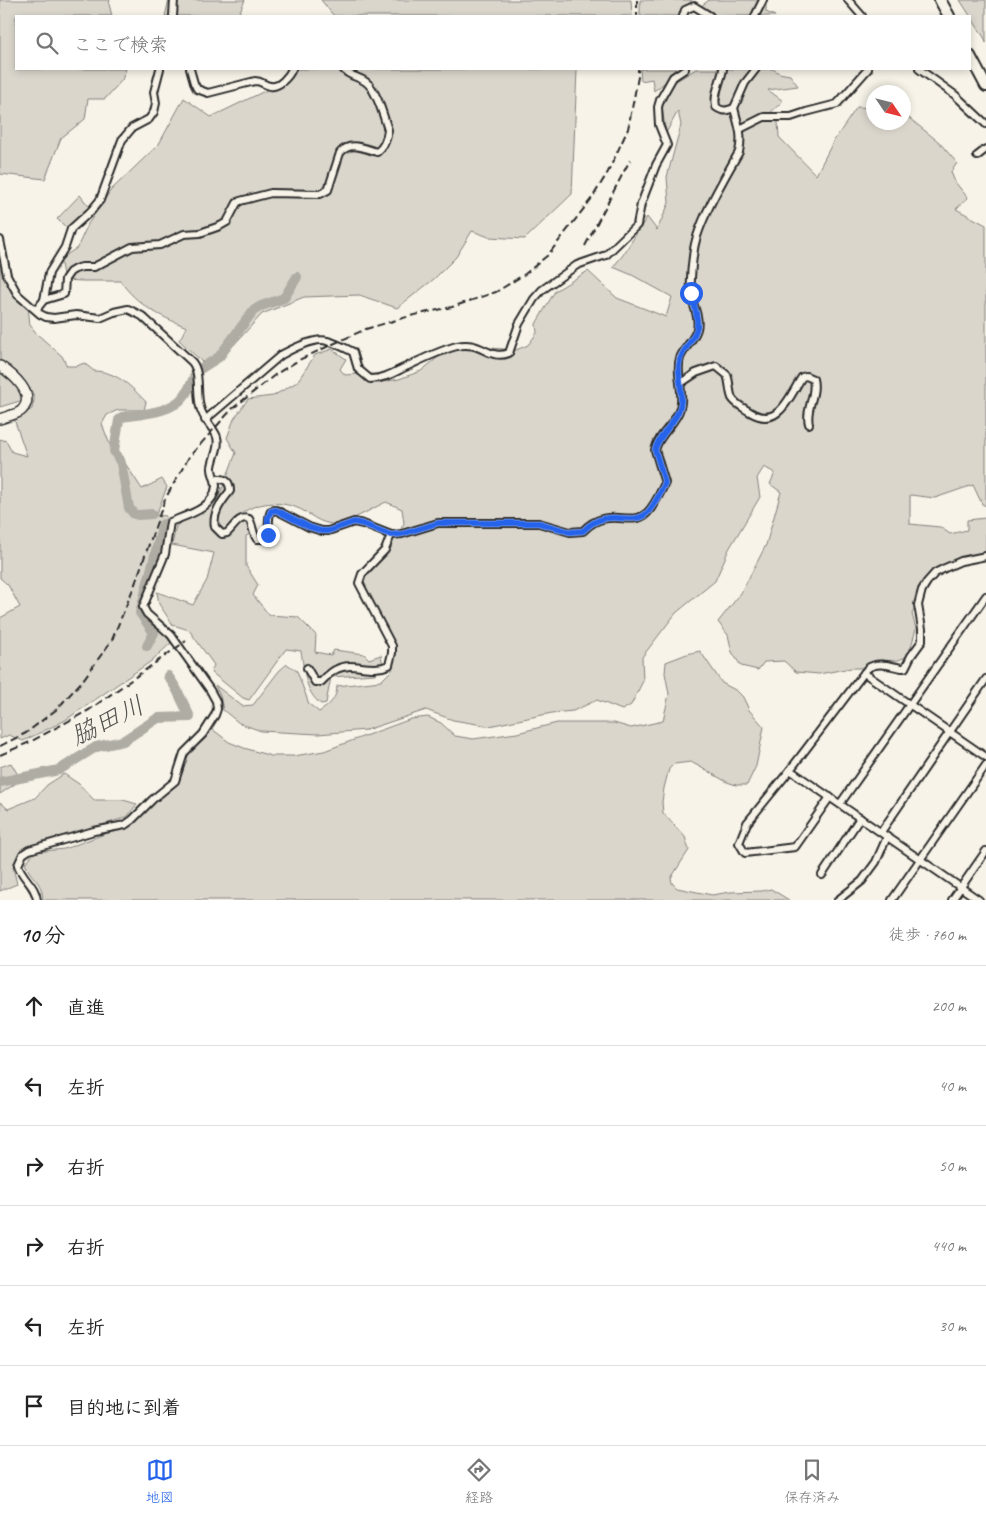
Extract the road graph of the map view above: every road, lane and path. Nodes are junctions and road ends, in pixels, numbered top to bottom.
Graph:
1 (174, 0) edge
2 (763, 0) edge
3 (848, 0) edge
4 (940, 0) edge
5 (173, 15) edge
6 (683, 15) edge
7 (708, 15) edge
8 (756, 15) edge
9 (861, 15) edge
10 (948, 15) edge
11 (971, 58) edge
12 (160, 70) edge
13 (190, 70) edge
14 (291, 70) edge
15 (344, 70) edge
16 (684, 70) edge
17 (722, 70) edge
18 (755, 70) edge
19 (867, 70) edge
20 (919, 70) edge
21 (986, 86) edge
22 (734, 108) junction
23 (986, 124) edge
24 (740, 129) junction
25 (986, 149) edge
26 (977, 156) dead end
27 (0, 240) edge
28 (44, 300) junction
29 (36, 310) junction
30 (0, 366) edge
31 (681, 383) junction
32 (0, 419) edge
33 (205, 420) junction
34 (809, 424) dead end
35 (215, 478) junction
36 (391, 535) junction
37 (986, 556) edge
38 (986, 596) edge
39 (307, 668) dead end
40 (864, 673) junction
41 (986, 679) edge
42 (910, 705) junction
43 (950, 732) junction
44 (986, 757) edge
45 (986, 765) edge
46 (790, 770) junction
47 (830, 797) junction
48 (840, 804) junction
49 (860, 818) junction
50 (884, 834) junction
51 (986, 850) edge
52 (920, 860) junction
53 (822, 875) dead end
54 (960, 887) junction
55 (37, 900) edge
56 (838, 900) edge
57 (892, 900) edge
58 (952, 900) edge
59 (979, 900) edge

1 - 5 street
2 - 8 street
3 - 9 street
4 - 10 main road
6 - 7 street
11 - 21 main road
12 - 28 street
13 - 14 street
15 - 28 street
16 - 33 street
17 - 22 street
18 - 22 street
19 - 24 street
20 - 23 street
22 - 24 street
24 - 31 street
25 - 26 street
27 - 29 street
28 - 29 street
29 - 33 street
30 - 32 street
31 - 34 street
31 - 36 street
33 - 35 street
35 - 36 street
35 - 55 street
36 - 39 street
37 - 40 street
38 - 42 street
40 - 42 street
40 - 46 street
41 - 43 street
42 - 43 street
42 - 48 street
43 - 44 street
43 - 50 street
45 - 52 street
46 - 47 street
46 - 47 street
47 - 48 street
48 - 49 street
49 - 50 street
49 - 53 street
50 - 52 street
50 - 56 street
51 - 54 street
52 - 54 street
52 - 57 street
54 - 58 street
54 - 59 street

